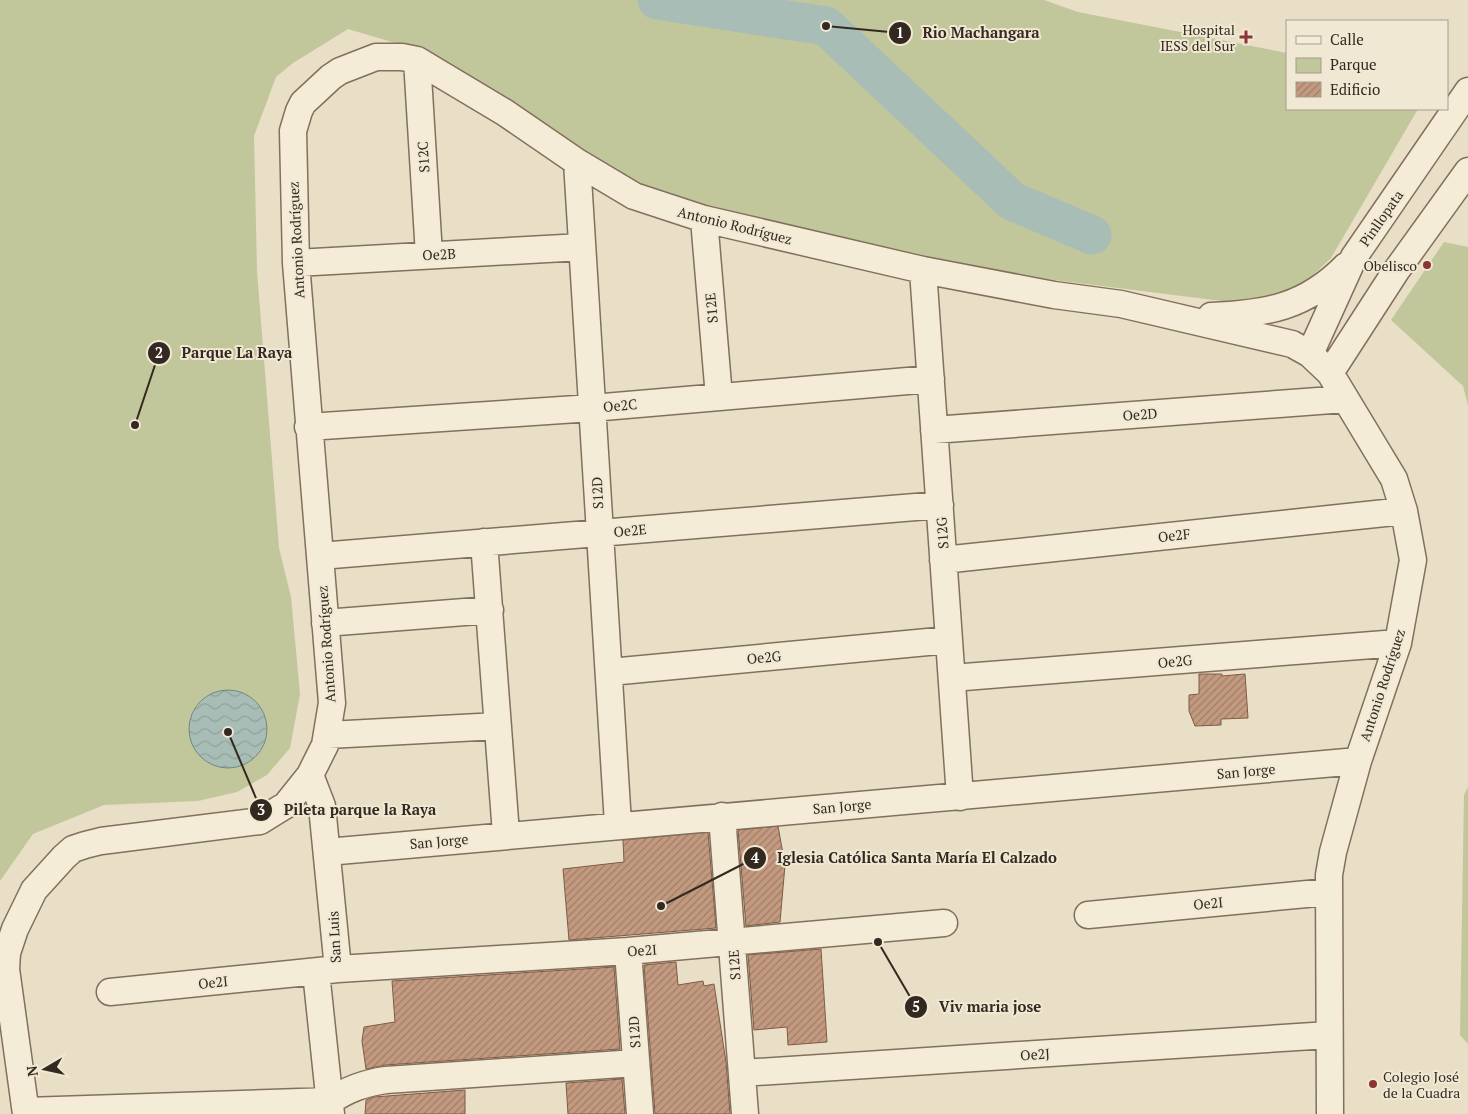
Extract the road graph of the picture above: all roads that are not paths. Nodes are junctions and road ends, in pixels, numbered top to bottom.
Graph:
1 (416, 60) junction
2 (1468, 91) edge
3 (577, 162) junction
4 (1468, 171) edge
5 (704, 220) junction
6 (582, 247) junction
7 (429, 255) junction
8 (1354, 257) junction
9 (296, 263) junction
10 (923, 270) junction
11 (1183, 317) junction
12 (1310, 354) junction
13 (1330, 373) junction
14 (931, 379) junction
15 (719, 397) junction
16 (1345, 399) junction
17 (592, 408) junction
18 (308, 427) junction
19 (934, 430) junction
20 (940, 506) junction
21 (1404, 511) junction
22 (599, 532) junction
23 (484, 542) junction
24 (320, 556) junction
25 (943, 560) junction
26 (490, 610) junction
27 (325, 623) junction
28 (949, 640) junction
29 (1398, 643) junction
30 (610, 672) junction
31 (952, 678) junction
32 (498, 726) junction
33 (328, 735) junction
34 (1358, 761) junction
35 (310, 775) junction
36 (960, 797) junction
37 (722, 816) junction
38 (618, 824) junction
39 (506, 834) junction
40 (326, 852) junction
41 (1328, 892) junction
42 (1088, 915) dead end
43 (944, 923) dead end
44 (732, 943) junction
45 (628, 951) junction
46 (327, 970) junction
47 (110, 992) dead end
48 (1329, 1035) junction
49 (636, 1063) junction
50 (742, 1073) junction
51 (330, 1107) edge
52 (26, 1113) edge
53 (640, 1114) edge
54 (745, 1114) edge
55 (1330, 1114) edge

1 - 3 street, Antonio Rodríguez
1 - 7 street, S12C
1 - 9 street, Antonio Rodríguez
2 - 8 street, Pinllopata
3 - 5 street, Antonio Rodríguez
3 - 6 street, S12D
4 - 13 street
5 - 10 street, Antonio Rodríguez
5 - 15 street, S12E
6 - 7 street, Oe2B
6 - 17 street, S12D
7 - 9 street, Oe2B
8 - 11 street, Antonio Rodríguez
8 - 12 street, Pinllopata
9 - 18 street, Antonio Rodríguez
10 - 11 street, Antonio Rodríguez
10 - 14 street, S12G
11 - 12 street, Antonio Rodríguez
12 - 13 street, Antonio Rodríguez
13 - 16 street, Antonio Rodríguez
14 - 15 street, Oe2C
14 - 19 street, S12G
15 - 17 street, Oe2C
16 - 19 street, Oe2D
16 - 21 street, Antonio Rodríguez
17 - 18 street, Oe2C
17 - 22 street, S12D
18 - 24 street, Antonio Rodríguez
19 - 20 street, S12G
20 - 22 street, Oe2E
20 - 25 street, S12G
21 - 25 street, Oe2F
21 - 29 street, Antonio Rodríguez
22 - 23 street, Oe2E
22 - 30 street, S12D
23 - 24 street, Oe2E
23 - 26 street
24 - 27 street, Antonio Rodríguez
25 - 28 street, S12G
26 - 27 street
26 - 32 street
27 - 33 street, Antonio Rodríguez
28 - 30 street, Oe2G
28 - 31 street, S12G
29 - 31 street, Oe2G
29 - 34 street, Antonio Rodríguez
30 - 38 street, S12D
31 - 36 street, S12G
32 - 33 street
32 - 39 street
33 - 35 street, Antonio Rodríguez
34 - 36 street, San Jorge
34 - 41 street, Antonio Rodríguez
35 - 40 street, San Luis
35 - 52 street, Antonio Rodríguez
36 - 37 street, San Jorge
37 - 38 street, San Jorge
37 - 44 street, S12E
38 - 39 street, San Jorge
39 - 40 street, San Jorge
40 - 46 street, San Luis
41 - 42 street, Oe2I
41 - 48 street, Antonio Rodríguez
43 - 44 street, Oe2I
44 - 45 street, Oe2I
44 - 50 street, S12E
45 - 46 street, Oe2I
45 - 49 street, S12D
46 - 47 street, Oe2I
46 - 51 street, San Luis
48 - 50 street, Oe2J
48 - 55 street, Antonio Rodríguez
49 - 51 street
49 - 53 street, S12D
50 - 54 street, S12E
51 - 52 street

